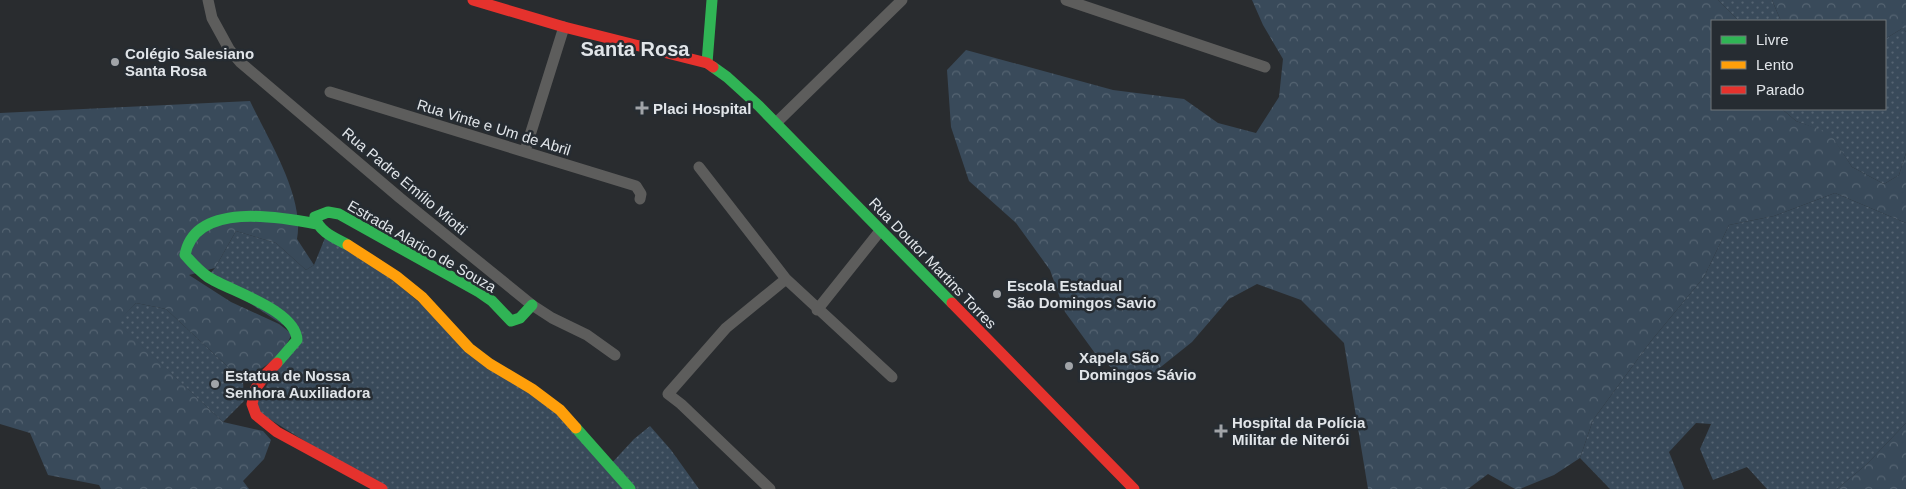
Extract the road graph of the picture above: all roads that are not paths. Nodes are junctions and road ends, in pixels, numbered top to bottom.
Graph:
1 (208, 0) edge
2 (473, 0) edge
3 (712, 0) edge
4 (902, 0) edge
5 (1066, 0) edge
6 (564, 27) junction
7 (706, 63) junction
8 (1265, 67) dead end
9 (330, 92) dead end
10 (776, 123) junction
11 (525, 151) junction
12 (699, 167) dead end
13 (640, 199) dead end
14 (317, 224) junction
15 (880, 231) junction
16 (786, 279) junction
17 (532, 305) junction
18 (817, 310) junction
19 (615, 355) dead end
20 (892, 377) dead end
21 (382, 489) edge
22 (630, 489) edge
23 (770, 489) edge
24 (1134, 489) edge

1 - 17 street, Rua Padre Emílio Miotti
2 - 6 street
3 - 7 street
4 - 10 street
5 - 8 street
6 - 7 street
6 - 11 street
7 - 10 street, Rua Doutor Martins Torres
9 - 11 street, Rua Vinte e Um de Abril
10 - 15 street, Rua Doutor Martins Torres
11 - 13 street, Rua Vinte e Um de Abril
12 - 16 street
14 - 17 street, Estrada Alarico de Souza
14 - 21 street
14 - 22 street
15 - 18 street
15 - 24 street, Rua Doutor Martins Torres
16 - 18 street
16 - 23 street
17 - 19 street, Rua Padre Emílio Miotti
18 - 20 street

